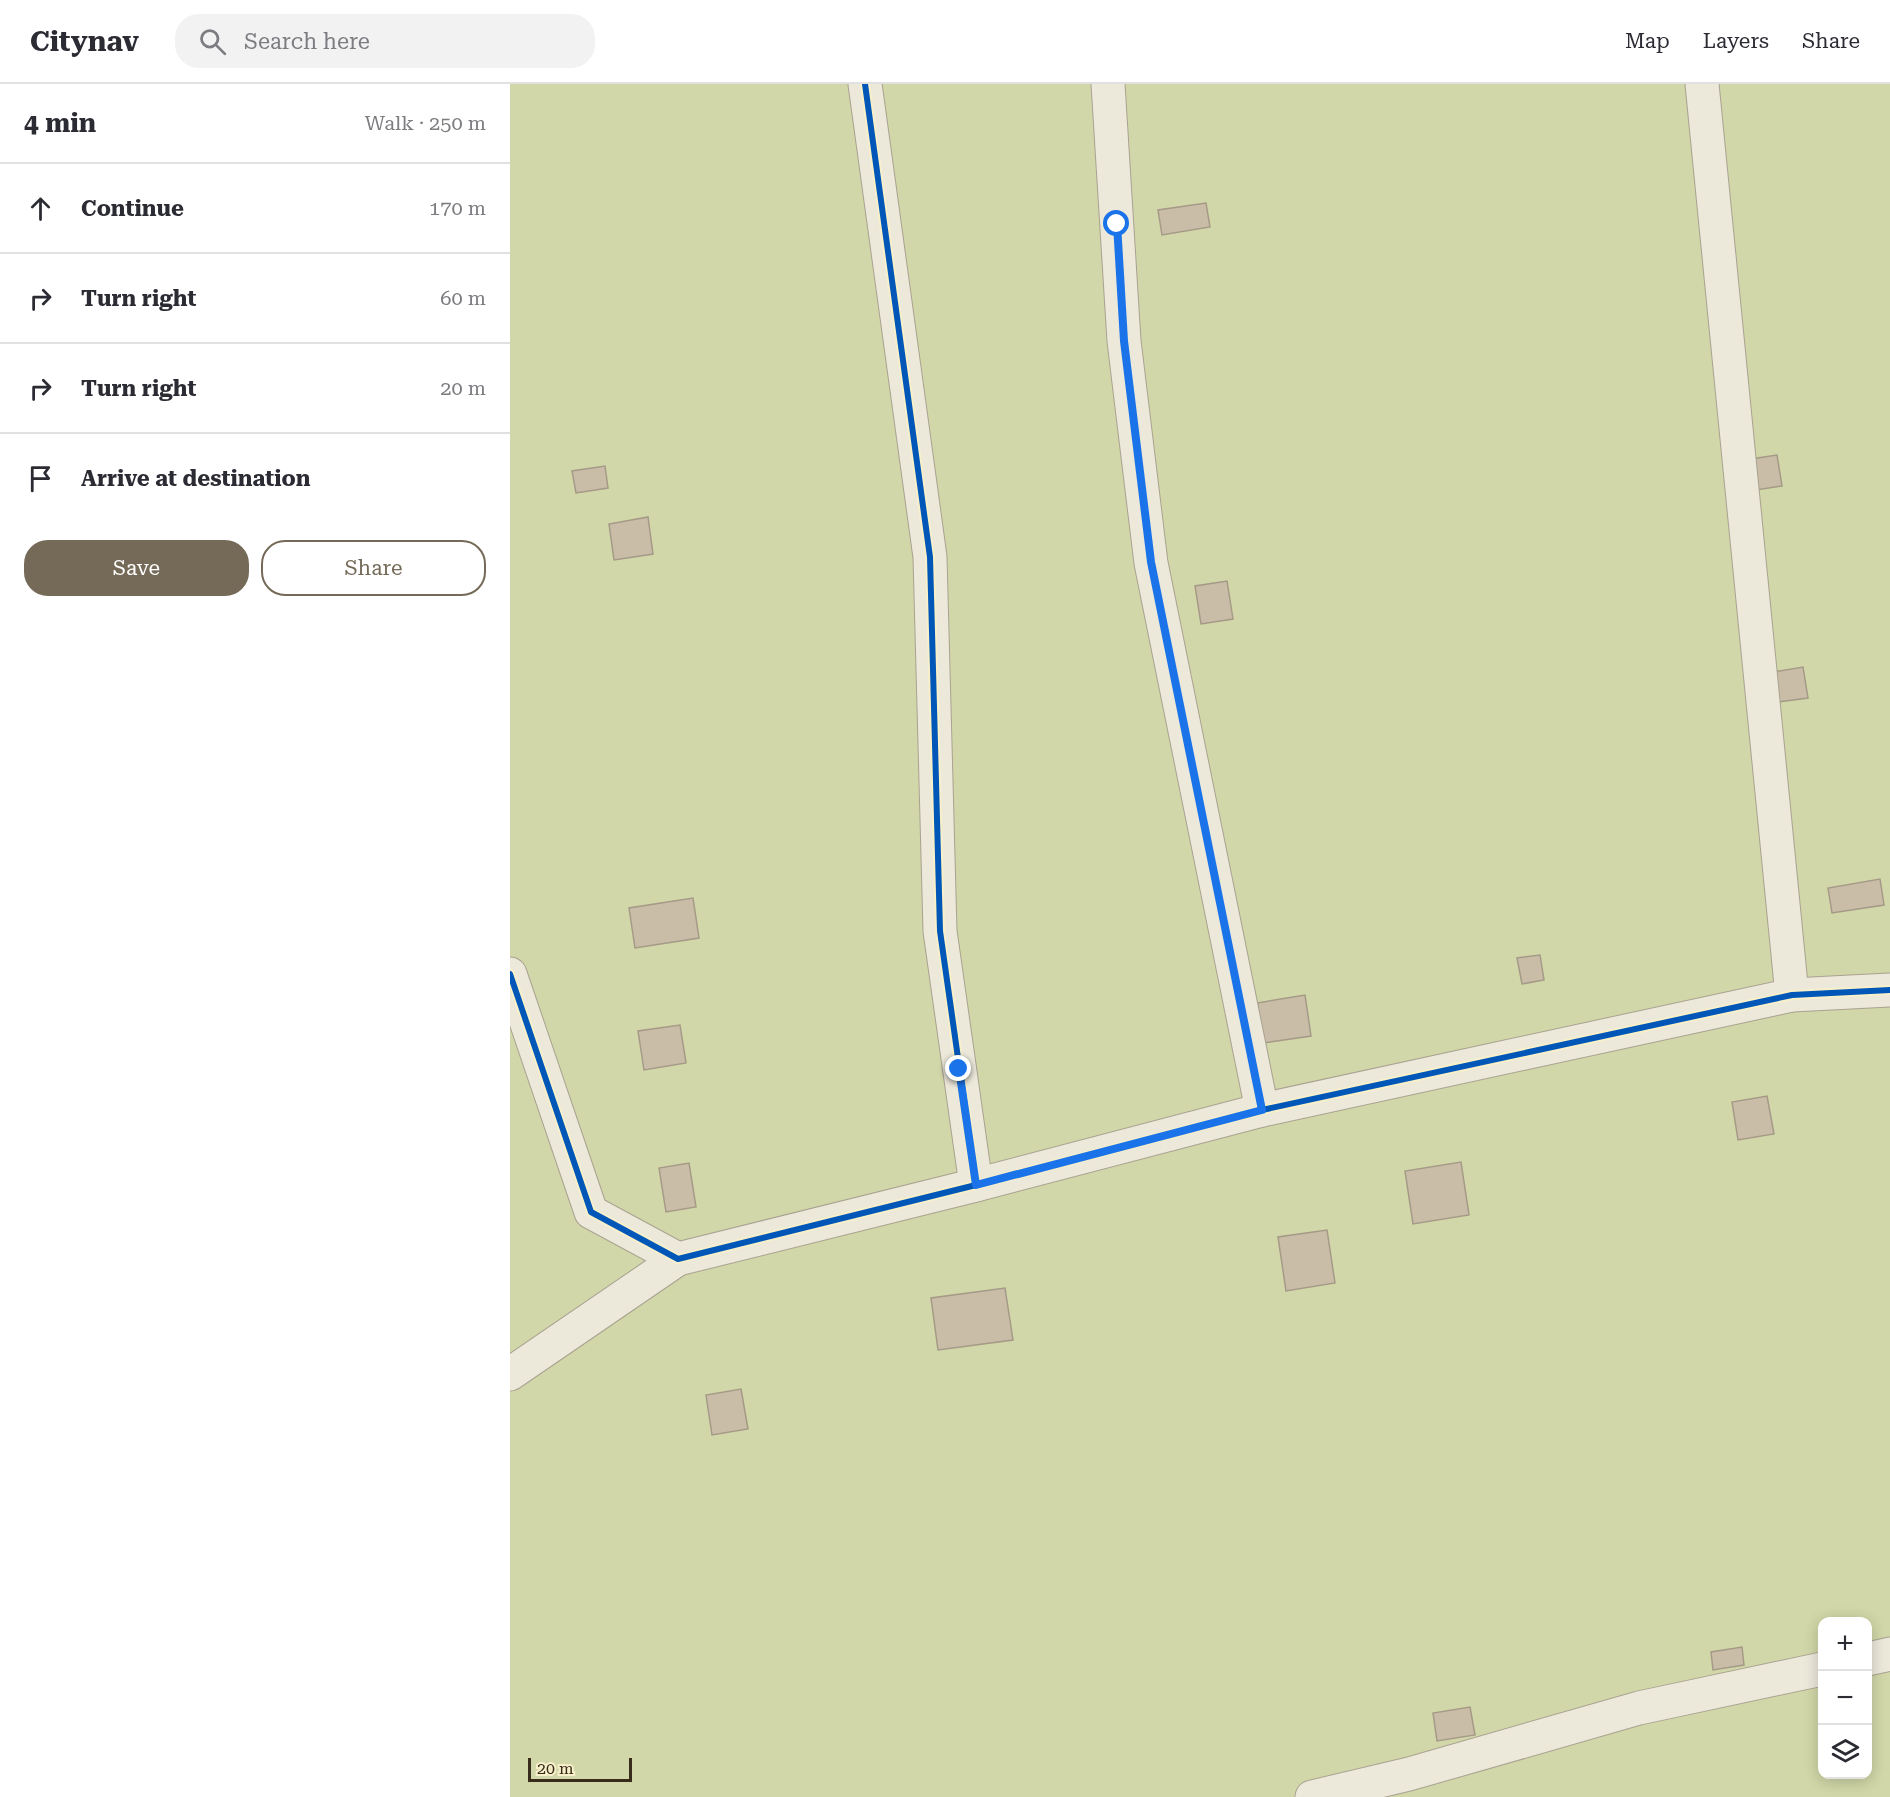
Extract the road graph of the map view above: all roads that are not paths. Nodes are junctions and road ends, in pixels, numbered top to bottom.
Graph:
1 (865, 84) edge
2 (1108, 84) edge
3 (1702, 84) edge
4 (510, 974) edge
5 (1890, 990) edge
6 (1792, 995) junction
7 (1262, 1110) junction
8 (976, 1185) junction
9 (678, 1259) junction
10 (510, 1374) edge
11 (1890, 1654) edge
12 (1872, 1658) edge
13 (1818, 1670) edge
14 (1312, 1797) edge

1 - 8 street
2 - 7 street
3 - 6 street
4 - 9 street
5 - 6 street
6 - 7 street
7 - 8 street
8 - 9 street
9 - 10 street
11 - 12 street
13 - 14 street

